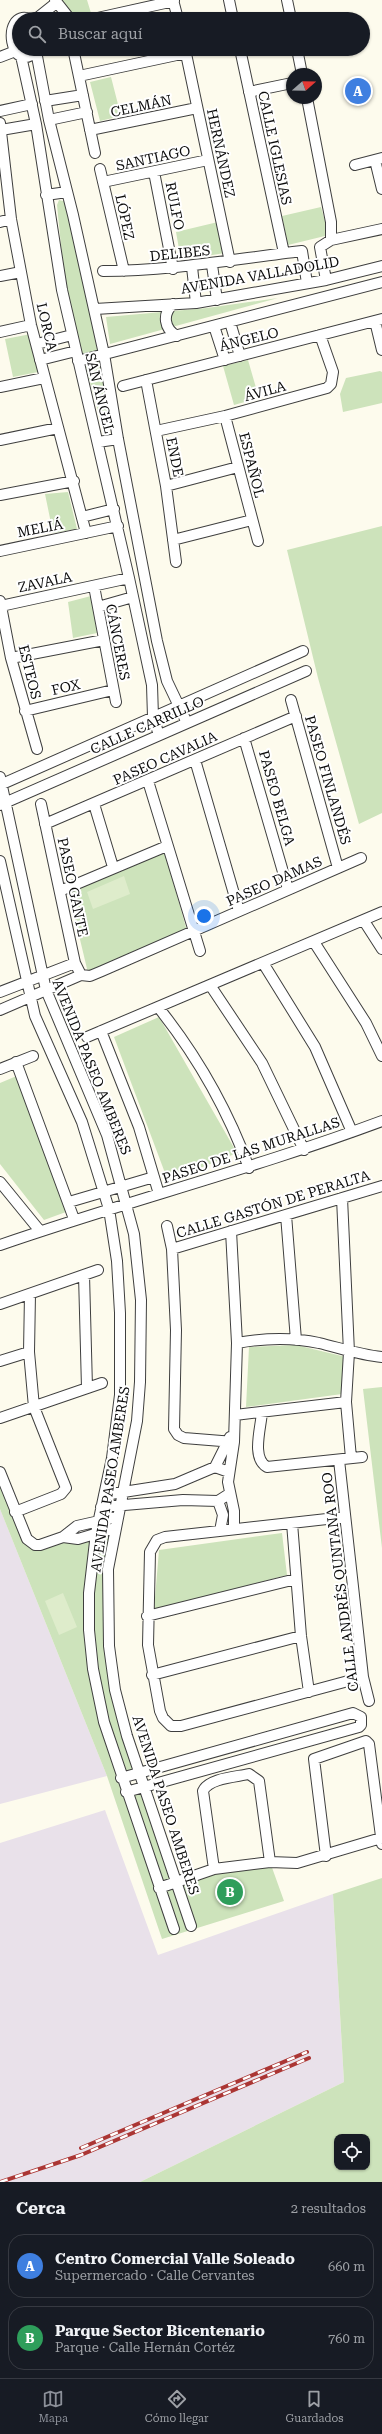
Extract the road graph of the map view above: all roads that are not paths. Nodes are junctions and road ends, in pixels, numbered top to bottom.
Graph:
1 (229, 0) edge
2 (288, 0) edge
3 (174, 1) edge
4 (56, 2) edge
5 (44, 12) edge
6 (64, 12) edge
7 (124, 12) edge
8 (176, 12) edge
9 (232, 12) edge
10 (290, 12) edge
11 (12, 22) edge
12 (2, 37) edge
13 (12, 49) edge
14 (12, 55) edge
15 (17, 56) edge
16 (38, 56) edge
17 (75, 56) edge
18 (164, 56) edge
19 (186, 56) edge
20 (241, 56) edge
21 (298, 56) edge
22 (0, 57) edge
23 (301, 68) edge
24 (79, 76) junction
25 (286, 84) edge
26 (249, 92) junction
27 (83, 94) junction
28 (45, 101) junction
29 (32, 104) junction
30 (308, 104) edge
31 (197, 108) junction
32 (0, 111) edge
33 (87, 112) junction
34 (49, 120) junction
35 (36, 124) junction
36 (1, 127) edge
37 (90, 130) junction
38 (95, 153) dead end
39 (379, 159) edge
40 (208, 160) junction
41 (355, 165) dead end
42 (3, 167) edge
43 (100, 169) dead end
44 (154, 172) junction
45 (103, 182) junction
46 (382, 190) edge
47 (67, 192) junction
48 (46, 195) junction
49 (11, 220) junction
50 (0, 222) edge
51 (382, 229) edge
52 (331, 240) junction
53 (284, 253) junction
54 (230, 262) junction
55 (212, 264) junction
56 (382, 266) edge
57 (192, 267) junction
58 (173, 269) junction
59 (102, 271) dead end
60 (124, 271) junction
61 (21, 272) junction
62 (0, 276) edge
63 (326, 280) junction
64 (382, 282) edge
65 (307, 283) junction
66 (217, 300) junction
67 (196, 303) junction
68 (174, 304) junction
69 (95, 309) junction
70 (378, 320) edge
71 (230, 322) junction
72 (31, 325) junction
73 (214, 326) junction
74 (0, 332) edge
75 (72, 335) junction
76 (177, 336) junction
77 (320, 336) junction
78 (37, 344) junction
79 (382, 350) edge
80 (104, 354) junction
81 (77, 356) junction
82 (240, 356) junction
83 (40, 360) junction
84 (225, 360) junction
85 (44, 378) junction
86 (146, 380) junction
87 (123, 386) dead end
88 (0, 387) edge
89 (225, 416) junction
90 (58, 428) junction
91 (156, 432) junction
92 (118, 439) junction
93 (0, 440) edge
94 (98, 442) junction
95 (238, 467) junction
96 (74, 482) junction
97 (166, 486) junction
98 (0, 495) edge
99 (114, 509) junction
100 (82, 517) junction
101 (252, 520) junction
102 (118, 526) junction
103 (86, 533) junction
104 (174, 540) junction
105 (258, 541) dead end
106 (0, 551) edge
107 (176, 562) dead end
108 (129, 578) junction
109 (94, 586) junction
110 (133, 597) junction
111 (1, 603) edge
112 (98, 607) junction
113 (104, 640) junction
114 (157, 641) junction
115 (143, 644) junction
116 (303, 651) dead end
117 (11, 658) junction
118 (306, 671) dead end
119 (113, 690) junction
120 (291, 700) dead end
121 (116, 702) dead end
122 (180, 705) junction
123 (25, 711) junction
124 (296, 716) junction
125 (153, 717) junction
126 (187, 723) junction
127 (159, 735) junction
128 (244, 738) junction
129 (37, 749) dead end
130 (195, 760) junction
131 (148, 781) junction
132 (0, 783) edge
133 (3, 804) edge
134 (41, 804) dead end
135 (94, 804) junction
136 (45, 824) junction
137 (167, 846) junction
138 (361, 858) dead end
139 (0, 861) edge
140 (113, 867) junction
141 (338, 868) junction
142 (288, 889) junction
143 (60, 891) junction
144 (239, 911) junction
145 (382, 912) edge
146 (364, 921) junction
147 (193, 932) junction
148 (314, 942) junction
149 (382, 949) edge
150 (200, 951) dead end
151 (75, 963) junction
152 (263, 963) junction
153 (81, 975) junction
154 (42, 976) junction
155 (26, 982) junction
156 (210, 985) junction
157 (46, 990) junction
158 (0, 992) edge
159 (29, 997) junction
160 (158, 1007) junction
161 (0, 1010) edge
162 (101, 1031) junction
163 (87, 1037) dead end
164 (33, 1056) dead end
165 (382, 1056) edge
166 (16, 1062) junction
167 (0, 1069) edge
168 (382, 1121) edge
169 (352, 1132) junction
170 (304, 1150) junction
171 (249, 1168) junction
172 (154, 1177) junction
173 (0, 1182) edge
174 (122, 1186) junction
175 (382, 1186) edge
176 (105, 1192) junction
177 (159, 1194) junction
178 (342, 1198) junction
179 (69, 1202) junction
180 (127, 1204) junction
181 (109, 1209) junction
182 (286, 1215) junction
183 (74, 1219) junction
184 (167, 1226) dead end
185 (231, 1231) junction
186 (40, 1232) junction
187 (0, 1245) edge
188 (172, 1249) junction
189 (98, 1270) dead end
190 (84, 1275) junction
191 (30, 1294) junction
192 (0, 1304) edge
193 (296, 1340) junction
194 (237, 1343) junction
195 (29, 1352) junction
196 (349, 1352) junction
197 (382, 1357) edge
198 (0, 1361) edge
199 (102, 1383) dead end
200 (88, 1388) junction
201 (346, 1402) junction
202 (34, 1407) junction
203 (262, 1412) junction
204 (235, 1415) junction
205 (0, 1418) edge
206 (231, 1438) junction
207 (362, 1457) dead end
208 (351, 1458) junction
209 (339, 1460) junction
210 (215, 1467) junction
211 (0, 1472) edge
212 (229, 1472) junction
213 (122, 1492) junction
214 (229, 1494) junction
215 (104, 1495) junction
216 (218, 1501) junction
217 (119, 1505) junction
218 (101, 1507) junction
219 (15, 1512) junction
220 (345, 1517) junction
221 (98, 1521) junction
222 (116, 1522) junction
223 (292, 1523) junction
224 (234, 1529) junction
225 (220, 1531) junction
226 (96, 1533) junction
227 (63, 1537) junction
228 (296, 1579) junction
229 (147, 1616) junction
230 (301, 1636) junction
231 (152, 1674) junction
232 (363, 1678) junction
233 (309, 1692) junction
234 (369, 1701) dead end
235 (139, 1772) junction
236 (121, 1778) junction
237 (144, 1787) junction
238 (126, 1792) junction
239 (382, 1841) edge
240 (326, 1856) junction
241 (270, 1862) junction
242 (214, 1869) junction
243 (176, 1883) junction
244 (159, 1888) junction
245 (191, 1926) dead end
246 (174, 1929) dead end

1 - 9 street
2 - 10 street
3 - 7 street
3 - 8 street
4 - 5 street
4 - 6 street
11 - 12 street
12 - 13 street, SAN ÁNGEL
14 - 22 street
15 - 29 street, SAN ÁNGEL
16 - 28 street, SAN ÁNGEL
17 - 24 street
18 - 24 street
19 - 31 street, HERNÁNDEZ
20 - 26 street, CALLE IGLESIAS
21 - 23 street
24 - 27 street
25 - 26 street
26 - 53 street, CALLE IGLESIAS
27 - 28 street
27 - 33 street
28 - 34 street, SAN ÁNGEL
29 - 32 street
29 - 35 street, SAN ÁNGEL
30 - 52 street
31 - 37 street, CELMÁN
31 - 40 street, HERNÁNDEZ
33 - 34 street
33 - 37 street
34 - 47 street, SAN ÁNGEL
35 - 36 street
35 - 48 street, SAN ÁNGEL
36 - 42 street, LORCA
37 - 38 street
39 - 41 street
39 - 46 street
40 - 44 street, SANTIAGO
40 - 54 street, HERNÁNDEZ
42 - 49 street, LORCA
43 - 45 street, LÓPEZ
44 - 45 street, SANTIAGO
44 - 58 street, RULFO
45 - 60 street, LÓPEZ
47 - 48 street
47 - 69 street, SAN ÁNGEL
48 - 75 street, SAN ÁNGEL
49 - 50 street
49 - 61 street, LORCA
51 - 52 street
52 - 63 street
53 - 54 street, DELIBES
53 - 65 street, DELIBES
54 - 55 street, DELIBES
55 - 57 street, DELIBES
55 - 66 street
56 - 63 street, AVENIDA VALLADOLID
57 - 58 street, DELIBES
57 - 67 street
58 - 60 street, DELIBES
59 - 60 street, DELIBES
61 - 62 street
61 - 72 street, LORCA
63 - 65 street, AVENIDA VALLADOLID
64 - 71 street
65 - 66 street, AVENIDA VALLADOLID
66 - 67 street, AVENIDA VALLADOLID
67 - 68 street, AVENIDA VALLADOLID
68 - 69 street, AVENIDA VALLADOLID
68 - 76 street
69 - 80 street, SAN ÁNGEL
70 - 77 street, ÁNGELO
70 - 79 street
71 - 73 street
71 - 82 street
72 - 74 street
72 - 78 street, LORCA
73 - 76 street
73 - 84 street
75 - 78 street
75 - 81 street, SAN ÁNGEL
76 - 80 street
77 - 82 street, ÁNGELO
77 - 89 street, ÁVILA
78 - 83 street, LORCA
80 - 81 street
80 - 92 street, SAN ÁNGEL
81 - 83 street
81 - 94 street, SAN ÁNGEL
82 - 84 street, ÁNGELO
83 - 85 street, LORCA
84 - 86 street, ÁNGELO
85 - 88 street
85 - 90 street, LORCA
86 - 87 street, ÁNGELO
86 - 91 street, ENDE
89 - 91 street, ÁVILA
89 - 95 street, ESPAÑOL
90 - 93 street
90 - 96 street, LORCA
91 - 97 street, ENDE
92 - 94 street
92 - 114 street, SAN ÁNGEL
94 - 99 street, SAN ÁNGEL
95 - 97 street
95 - 101 street, ESPAÑOL
96 - 98 street
96 - 100 street, LORCA
97 - 104 street, ENDE
99 - 100 street
99 - 102 street, SAN ÁNGEL
100 - 103 street, LORCA
101 - 104 street
101 - 105 street, ESPAÑOL
102 - 103 street, MELIÁ
102 - 108 street, SAN ÁNGEL
103 - 106 street, MELIÁ
104 - 107 street, ENDE
108 - 109 street, ZAVALA
108 - 110 street, SAN ÁNGEL
109 - 111 street, ZAVALA
109 - 112 street, CÁNCERES
110 - 112 street
110 - 115 street, SAN ÁNGEL
111 - 117 street, ESTEOS
112 - 113 street, CÁNCERES
113 - 117 street
113 - 119 street, CÁNCERES
114 - 115 street
114 - 122 street, SAN ÁNGEL
115 - 125 street, SAN ÁNGEL
116 - 122 street, CALLE CARRILLO
117 - 123 street, ESTEOS
118 - 126 street, CALLE CARRILLO
119 - 121 street, CÁNCERES
119 - 123 street, FOX
120 - 124 street, PASEO FINLANDÉS
122 - 125 street, CALLE CARRILLO
122 - 126 street, SAN ÁNGEL
123 - 129 street, ESTEOS
124 - 128 street, PASEO CAVALIA
124 - 141 street, PASEO FINLANDÉS
125 - 127 street, SAN ÁNGEL
125 - 132 street, CALLE CARRILLO
126 - 127 street, CALLE CARRILLO
127 - 133 street, CALLE CARRILLO
128 - 130 street, PASEO CAVALIA
128 - 142 street, PASEO BELGA
130 - 131 street, PASEO CAVALIA
130 - 144 street
131 - 135 street, PASEO CAVALIA
131 - 137 street
132 - 133 street, AVENIDA PASEO AMBERES
133 - 154 street, AVENIDA PASEO AMBERES
134 - 136 street, PASEO GANTE
135 - 136 street, PASEO CAVALIA
135 - 140 street
136 - 143 street, PASEO GANTE
137 - 140 street
137 - 147 street
138 - 141 street, PASEO DAMAS
139 - 155 street, AVENIDA PASEO AMBERES
140 - 143 street
141 - 142 street, PASEO DAMAS
142 - 144 street, PASEO DAMAS
143 - 151 street, PASEO GANTE
144 - 147 street, PASEO DAMAS
145 - 146 street
146 - 148 street
146 - 149 street
147 - 150 street
147 - 153 street, PASEO DAMAS
148 - 152 street
148 - 165 street
151 - 153 street, PASEO GANTE
151 - 154 street
152 - 156 street
152 - 169 street
153 - 157 street, PASEO DAMAS
154 - 155 street
154 - 157 street, AVENIDA PASEO AMBERES
155 - 158 street
155 - 159 street, AVENIDA PASEO AMBERES
156 - 160 street
156 - 170 street
157 - 159 street, PASEO DAMAS
157 - 174 street, AVENIDA PASEO AMBERES
159 - 161 street, PASEO DAMAS
159 - 176 street, AVENIDA PASEO AMBERES
160 - 162 street
160 - 171 street
162 - 163 street
162 - 172 street
164 - 166 street
166 - 167 street
166 - 179 street
168 - 169 street, PASEO DE LAS MURALLAS
169 - 170 street, PASEO DE LAS MURALLAS
170 - 171 street, PASEO DE LAS MURALLAS
171 - 177 street, PASEO DE LAS MURALLAS
172 - 174 street, PASEO DE LAS MURALLAS
172 - 177 street
173 - 186 street
174 - 176 street, PASEO DE LAS MURALLAS
174 - 180 street, AVENIDA PASEO AMBERES
175 - 178 street, CALLE GASTÓN DE PERALTA
176 - 179 street, PASEO DE LAS MURALLAS
176 - 181 street, AVENIDA PASEO AMBERES
177 - 180 street, PASEO DE LAS MURALLAS
178 - 182 street, CALLE GASTÓN DE PERALTA
178 - 196 street
179 - 183 street
180 - 181 street, PASEO DE LAS MURALLAS
180 - 213 street, AVENIDA PASEO AMBERES
181 - 183 street, PASEO DE LAS MURALLAS
181 - 215 street, AVENIDA PASEO AMBERES
182 - 185 street, CALLE GASTÓN DE PERALTA
182 - 193 street
183 - 186 street, PASEO DE LAS MURALLAS
184 - 188 street
185 - 188 street, CALLE GASTÓN DE PERALTA
185 - 194 street
186 - 187 street, PASEO DE LAS MURALLAS
188 - 206 street
189 - 190 street
190 - 191 street
190 - 200 street
191 - 192 street
191 - 195 street
193 - 194 street
193 - 196 street
194 - 204 street
195 - 198 street
195 - 202 street
196 - 197 street
196 - 201 street
199 - 200 street
200 - 202 street
201 - 203 street
201 - 208 street
202 - 205 street
202 - 219 street
203 - 204 street
203 - 209 street
204 - 206 street
206 - 210 street
206 - 212 street
207 - 208 street
208 - 209 street
209 - 220 street, CALLE ANDRÉS QUNTANA ROO
210 - 212 street
210 - 213 street
211 - 219 street
212 - 214 street
213 - 215 street
213 - 217 street, AVENIDA PASEO AMBERES
214 - 216 street
214 - 224 street
215 - 218 street, AVENIDA PASEO AMBERES
216 - 217 street
216 - 225 street
217 - 218 street
217 - 222 street, AVENIDA PASEO AMBERES
218 - 221 street, AVENIDA PASEO AMBERES
219 - 227 street
220 - 223 street
220 - 232 street, CALLE ANDRÉS QUNTANA ROO
221 - 222 street
221 - 226 street, AVENIDA PASEO AMBERES
221 - 227 street
222 - 226 street
222 - 235 street, AVENIDA PASEO AMBERES
223 - 224 street
223 - 228 street
224 - 225 street
225 - 229 street
226 - 227 street
226 - 236 street, AVENIDA PASEO AMBERES
228 - 229 street
228 - 230 street
229 - 231 street
230 - 231 street
230 - 233 street
231 - 233 street
232 - 233 street
232 - 234 street, CALLE ANDRÉS QUNTANA ROO
235 - 236 street
235 - 237 street, AVENIDA PASEO AMBERES
235 - 237 street
236 - 238 street, AVENIDA PASEO AMBERES
237 - 238 street
237 - 243 street, AVENIDA PASEO AMBERES
238 - 244 street, AVENIDA PASEO AMBERES
239 - 240 street
239 - 240 street
240 - 241 street
241 - 242 street
241 - 242 street
242 - 243 street
243 - 244 street
243 - 245 street, AVENIDA PASEO AMBERES
244 - 246 street, AVENIDA PASEO AMBERES

